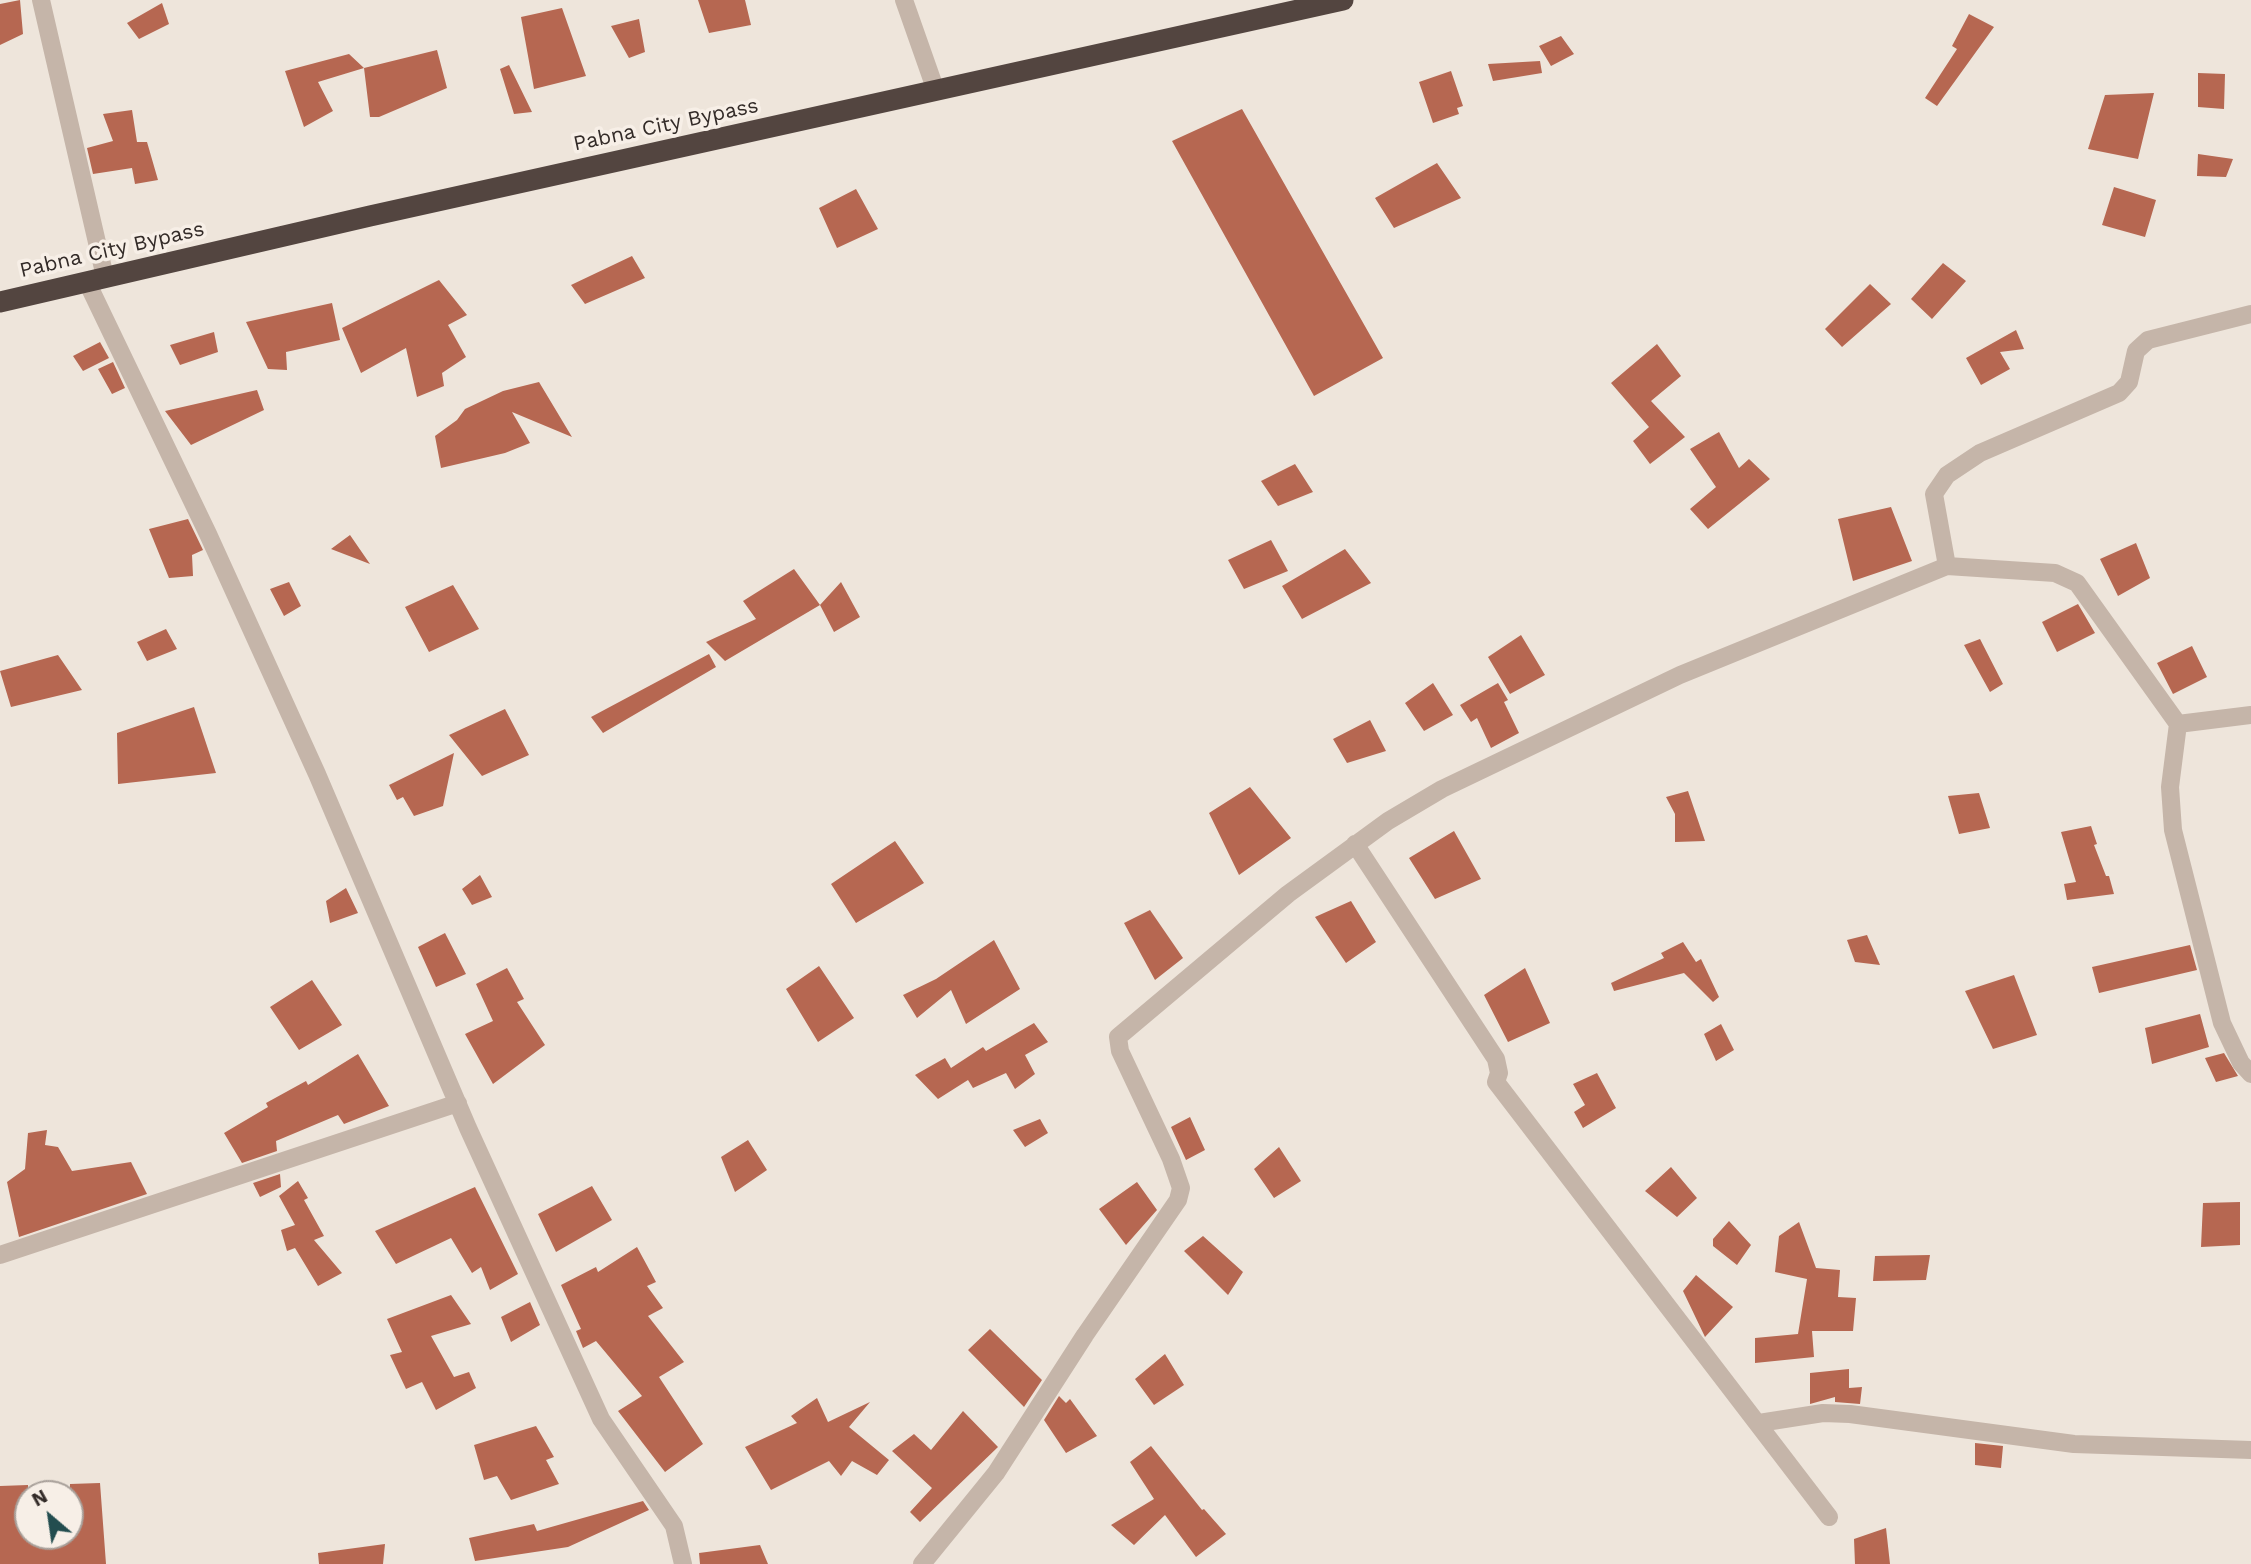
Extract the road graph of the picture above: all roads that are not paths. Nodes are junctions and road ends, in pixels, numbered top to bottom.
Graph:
1 (40, 0) edge
2 (904, 0) edge
3 (1343, 0) edge
4 (936, 91) junction
5 (96, 279) junction
6 (0, 302) edge
7 (2251, 314) edge
8 (1947, 566) junction
9 (2251, 715) edge
10 (2178, 724) junction
11 (1355, 844) junction
12 (2251, 1074) edge
13 (458, 1103) junction
14 (0, 1255) edge
15 (1759, 1423) junction
16 (2251, 1450) edge
17 (1829, 1517) dead end
18 (683, 1564) edge
19 (922, 1564) edge

1 - 5 street
2 - 4 street
3 - 4 highway, Pabna City Bypass
4 - 5 highway, Pabna City Bypass
5 - 6 highway, Pabna City Bypass
5 - 13 street
7 - 8 street
8 - 10 street
8 - 11 street
9 - 10 street
10 - 12 street
11 - 15 street
11 - 19 street
13 - 14 street
13 - 18 street
15 - 16 street
15 - 17 street

